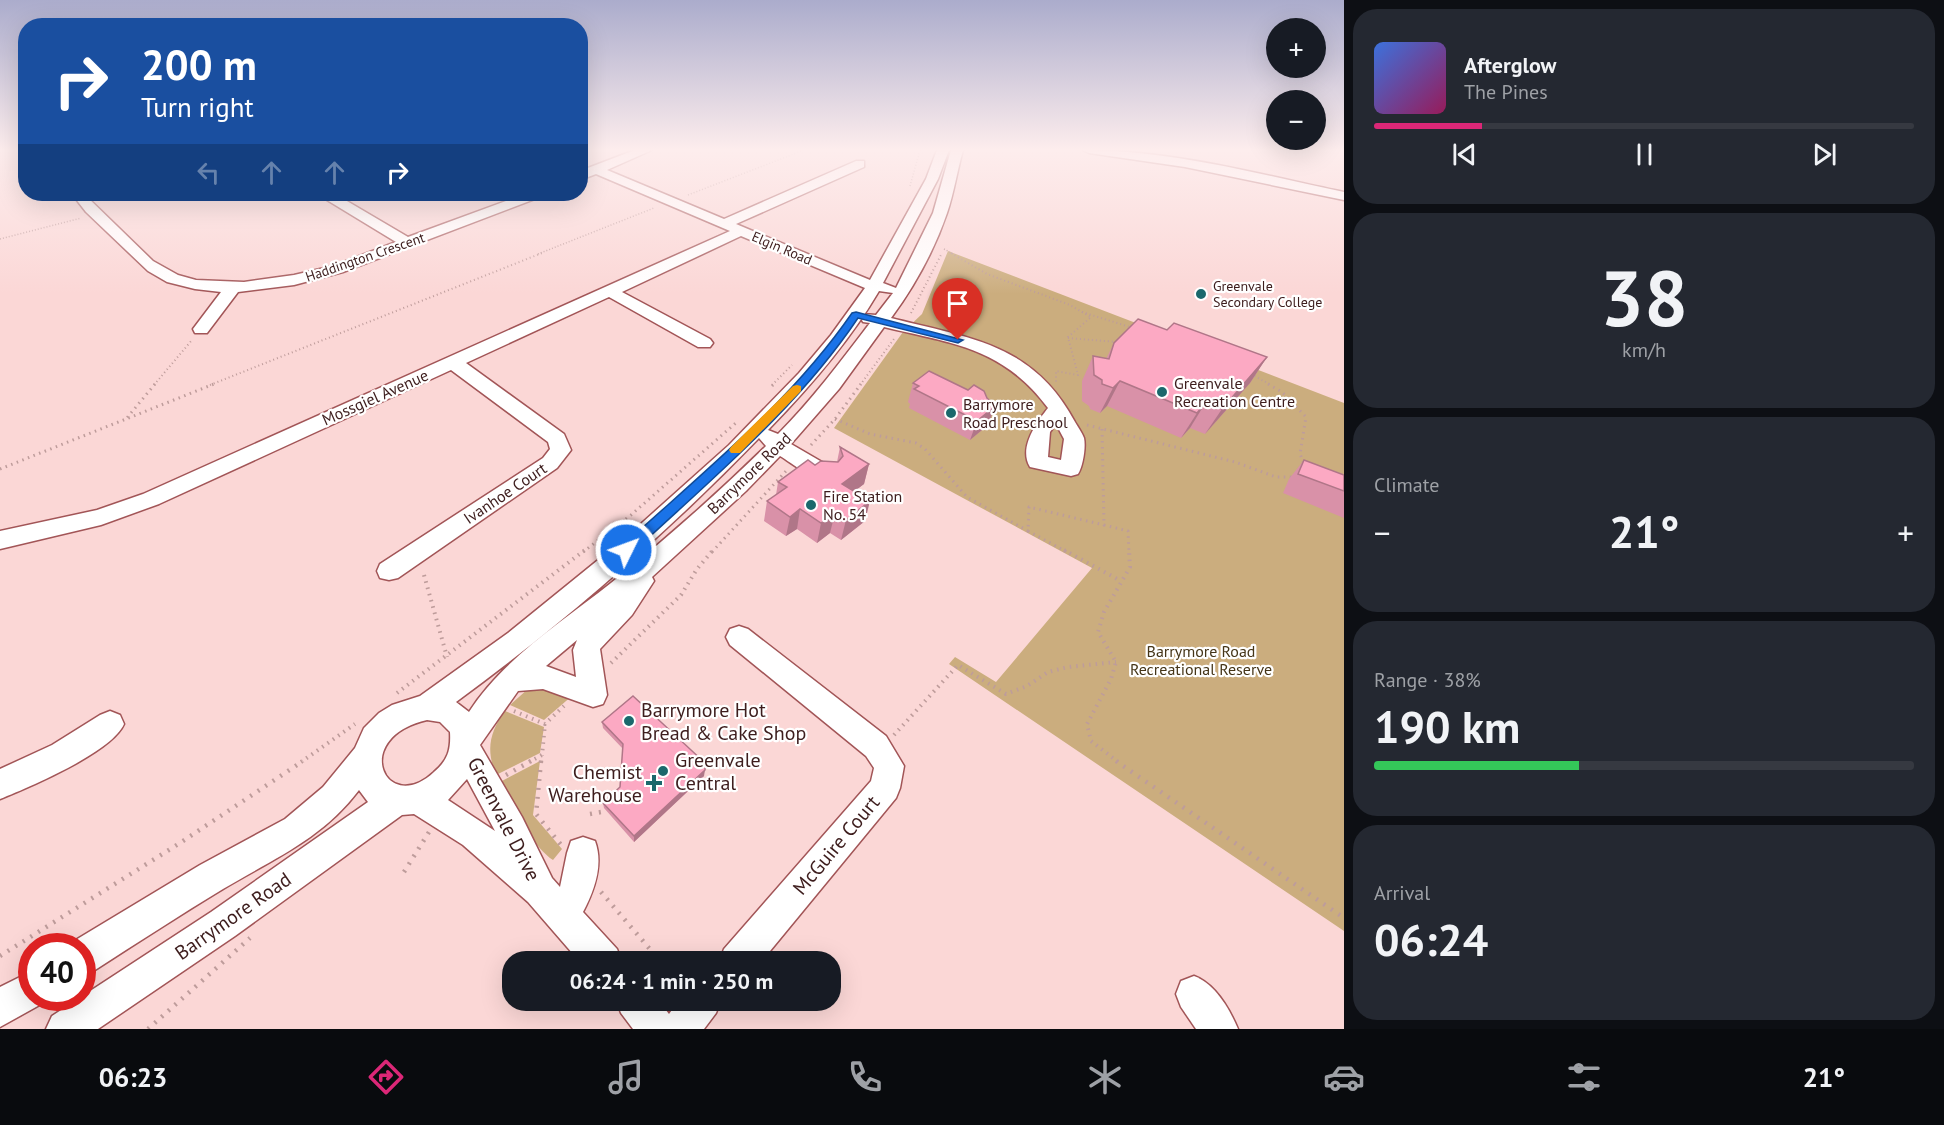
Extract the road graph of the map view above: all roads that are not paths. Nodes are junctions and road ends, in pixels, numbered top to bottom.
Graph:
1 (665, 198) edge
2 (791, 198) edge
3 (921, 198) edge
4 (944, 198) edge
5 (85, 201) edge
6 (338, 201) edge
7 (517, 201) edge
8 (733, 227) junction
9 (407, 243) junction
10 (234, 286) junction
11 (875, 287) junction
12 (609, 291) junction
13 (902, 292) junction
14 (856, 315) junction
15 (881, 321) junction
16 (201, 329) road end
17 (704, 343) dead end
18 (452, 362) junction
19 (1058, 408) dead end
20 (752, 421) junction
21 (778, 446) junction
22 (826, 474) edge
23 (0, 540) edge
24 (661, 556) junction
25 (389, 571) dead end
26 (739, 637) dead end
27 (510, 680) junction
28 (427, 708) junction
29 (110, 724) dead end
30 (467, 745) junction
31 (367, 756) junction
32 (0, 784) edge
33 (408, 798) junction
34 (583, 853) dead end
35 (551, 902) junction
36 (96, 948) edge
37 (594, 951) edge
38 (745, 951) edge
39 (1194, 994) dead end
40 (18, 997) edge
41 (0, 1008) edge
42 (643, 1011) edge
43 (695, 1011) edge
44 (65, 1029) edge
45 (657, 1029) edge
46 (681, 1029) edge
47 (1219, 1029) edge

1 - 8 street, Elgin Road
2 - 8 street, Mossgiel Avenue
3 - 11 street, Barrymore Road
4 - 13 street, Barrymore Road
5 - 10 street, Haddington Crescent
6 - 9 street
7 - 9 street, Haddington Crescent
8 - 11 street, Elgin Road
8 - 12 street, Mossgiel Avenue
9 - 10 street, Haddington Crescent
10 - 16 street
11 - 13 street, Elgin Road
11 - 14 street, Barrymore Road
12 - 17 street
12 - 18 street, Mossgiel Avenue
13 - 15 street, Barrymore Road
14 - 15 street
14 - 20 street, Barrymore Road
15 - 19 street
15 - 21 street, Barrymore Road
18 - 23 street, Mossgiel Avenue
18 - 25 street, Ivanhoe Court
20 - 21 street
20 - 28 street, Barrymore Road
21 - 22 street
21 - 24 street, Barrymore Road
24 - 27 street, Barrymore Road
24 - 27 street
26 - 38 street, McGuire Court
27 - 30 street, Barrymore Road
28 - 30 street
28 - 31 street
29 - 32 street
30 - 33 street
30 - 35 street, Greenvale Drive
31 - 33 street
31 - 36 street
33 - 35 street, Greenvale Drive
33 - 44 street, Barrymore Road
34 - 35 street
35 - 37 street, Greenvale Drive
39 - 47 street
40 - 41 street
42 - 45 street
43 - 46 street

